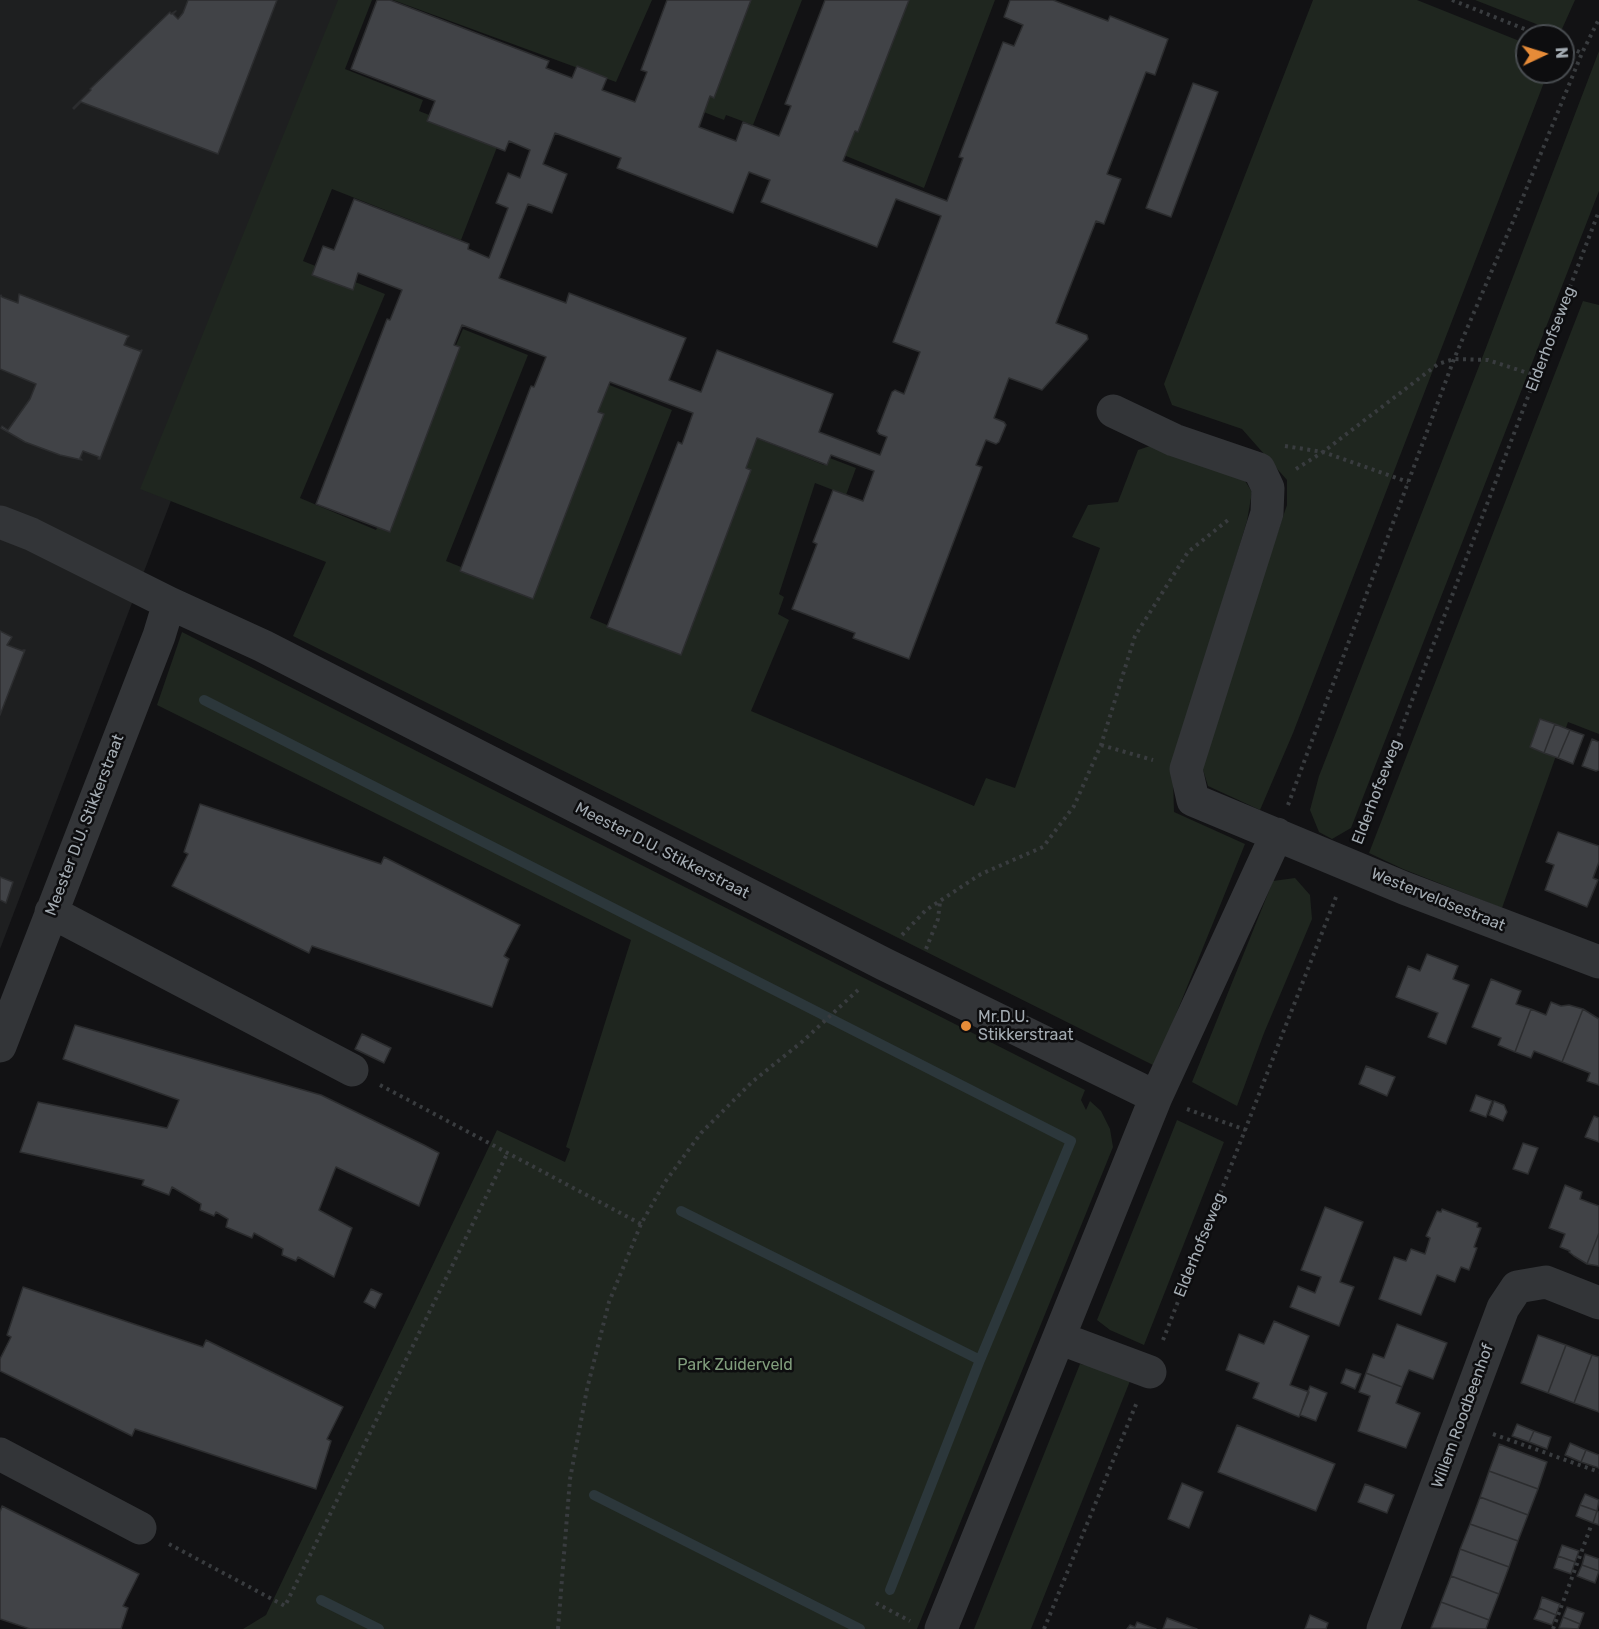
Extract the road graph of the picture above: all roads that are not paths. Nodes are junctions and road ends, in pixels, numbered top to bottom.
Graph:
1 (1113, 411) dead end
2 (0, 522) edge
3 (169, 603) junction
4 (1278, 834) junction
5 (51, 912) junction
6 (1599, 962) edge
7 (0, 1046) edge
8 (352, 1070) road end
9 (1156, 1097) junction
10 (1599, 1303) edge
11 (1059, 1338) junction
12 (1150, 1372) road end
13 (0, 1454) edge
14 (140, 1528) road end
15 (929, 1627) edge
16 (1383, 1629) edge

1 - 4 street
2 - 3 street, Meester D.U. Stikkerstraat
3 - 5 street, Meester D.U. Stikkerstraat
3 - 9 street, Meester D.U. Stikkerstraat
4 - 6 street, Westerveldsestraat
4 - 9 street
5 - 7 street, Meester D.U. Stikkerstraat
5 - 8 street
9 - 11 street
10 - 16 street, Willem Roodbeenhof
11 - 12 street
11 - 15 street
13 - 14 street

